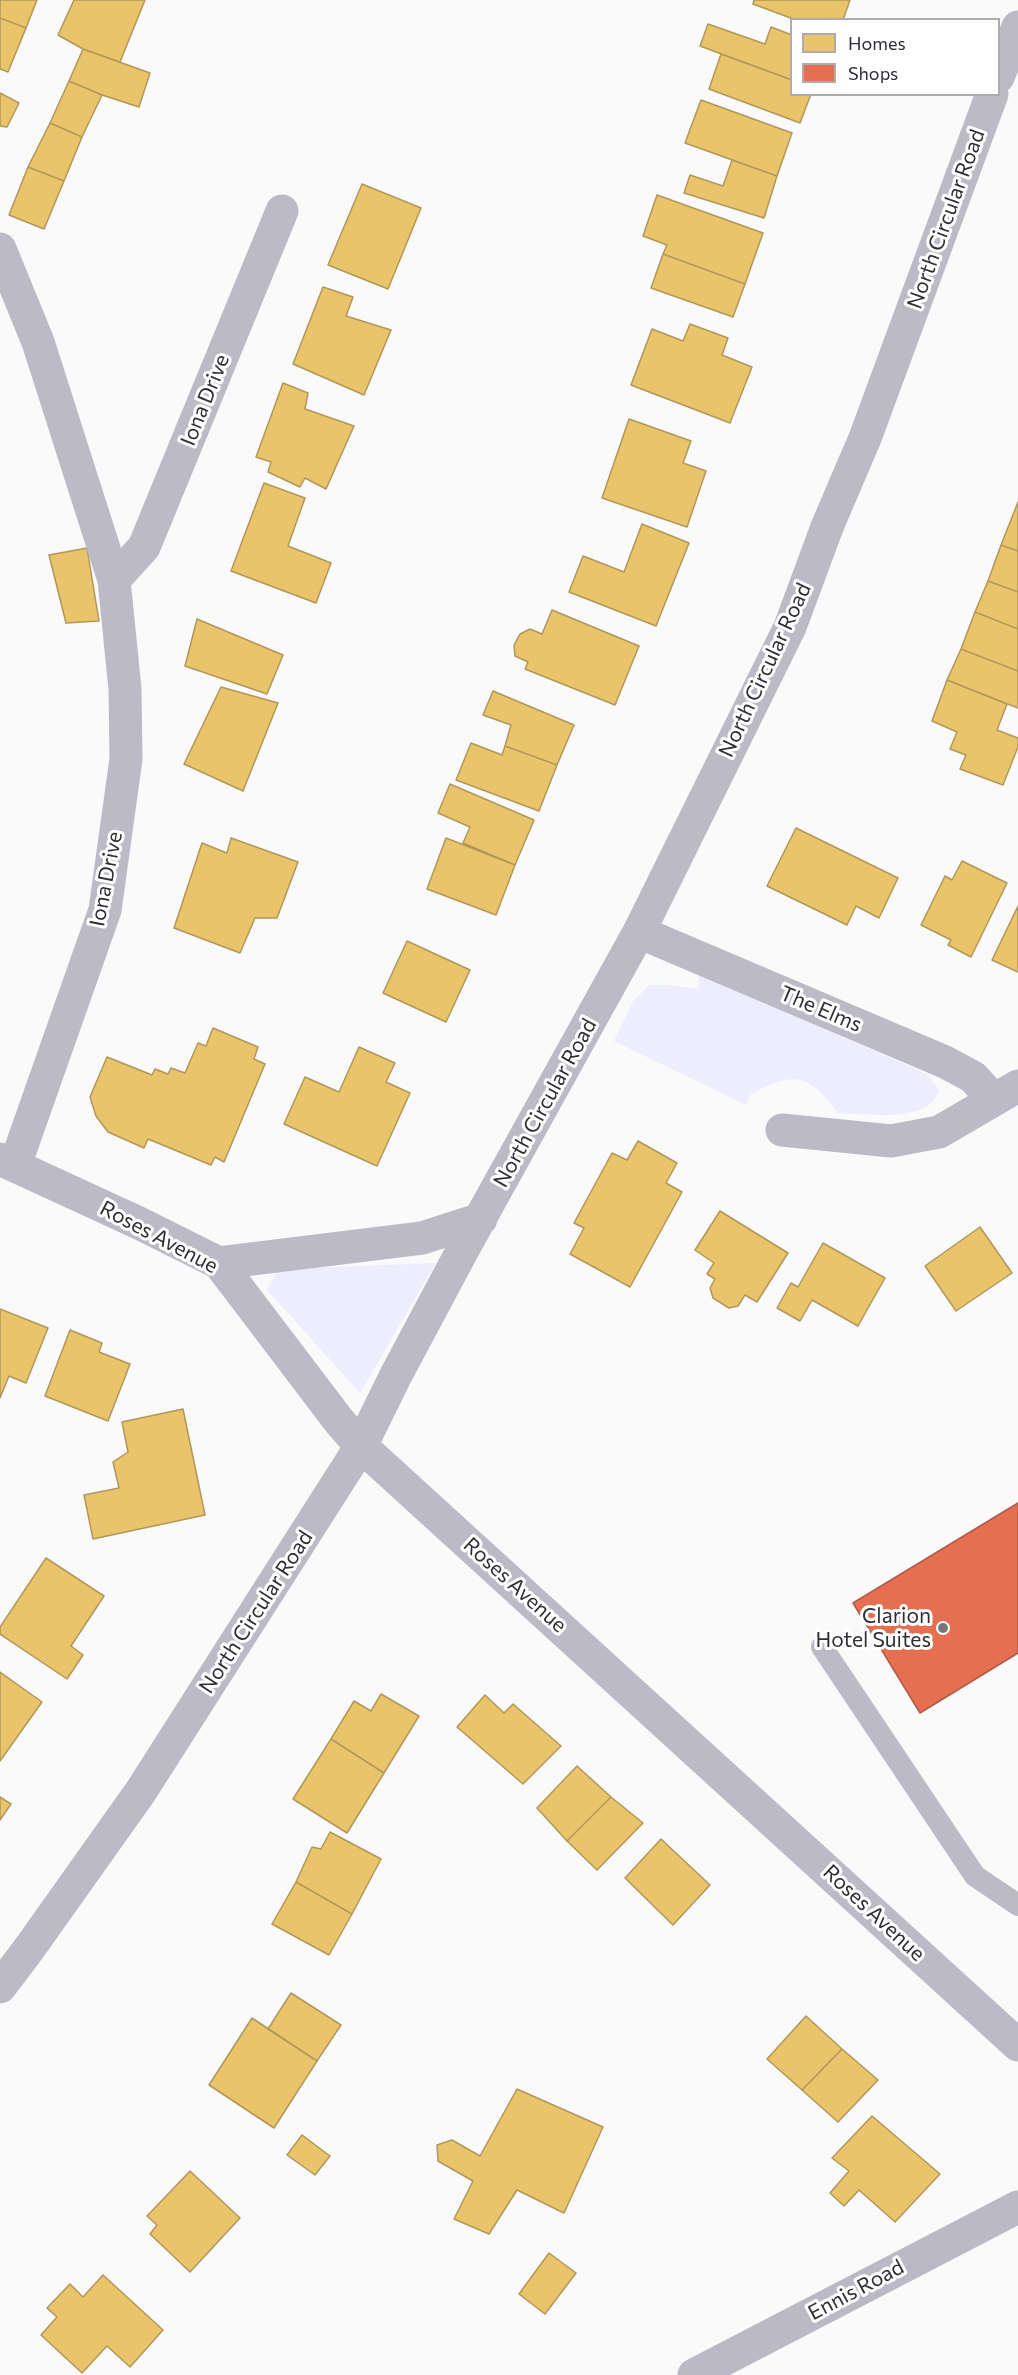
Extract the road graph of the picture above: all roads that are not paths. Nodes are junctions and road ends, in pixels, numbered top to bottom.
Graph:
1 (1018, 27) edge
2 (1000, 74) edge
3 (991, 96) edge
4 (282, 211) dead end
5 (0, 249) edge
6 (114, 580) junction
7 (639, 932) junction
8 (1006, 1093) edge
9 (782, 1130) dead end
10 (7, 1162) edge
11 (481, 1219) junction
12 (219, 1263) junction
13 (361, 1446) junction
14 (822, 1647) dead end
15 (1018, 1905) edge
16 (0, 1987) edge
17 (1018, 2045) edge
18 (1018, 2207) edge
19 (694, 2375) edge

1 - 2 street
3 - 7 street, North Circular Road
4 - 6 street, Iona Drive
5 - 6 street, Iona Drive
6 - 10 street, Iona Drive
7 - 8 street, The Elms
7 - 11 street, North Circular Road
8 - 9 street, The Elms
10 - 12 street, Roses Avenue
11 - 12 street
11 - 13 street, North Circular Road
12 - 13 street, Roses Avenue
13 - 16 street, North Circular Road
13 - 17 street, Roses Avenue
14 - 15 lane
18 - 19 main road, Ennis Road

